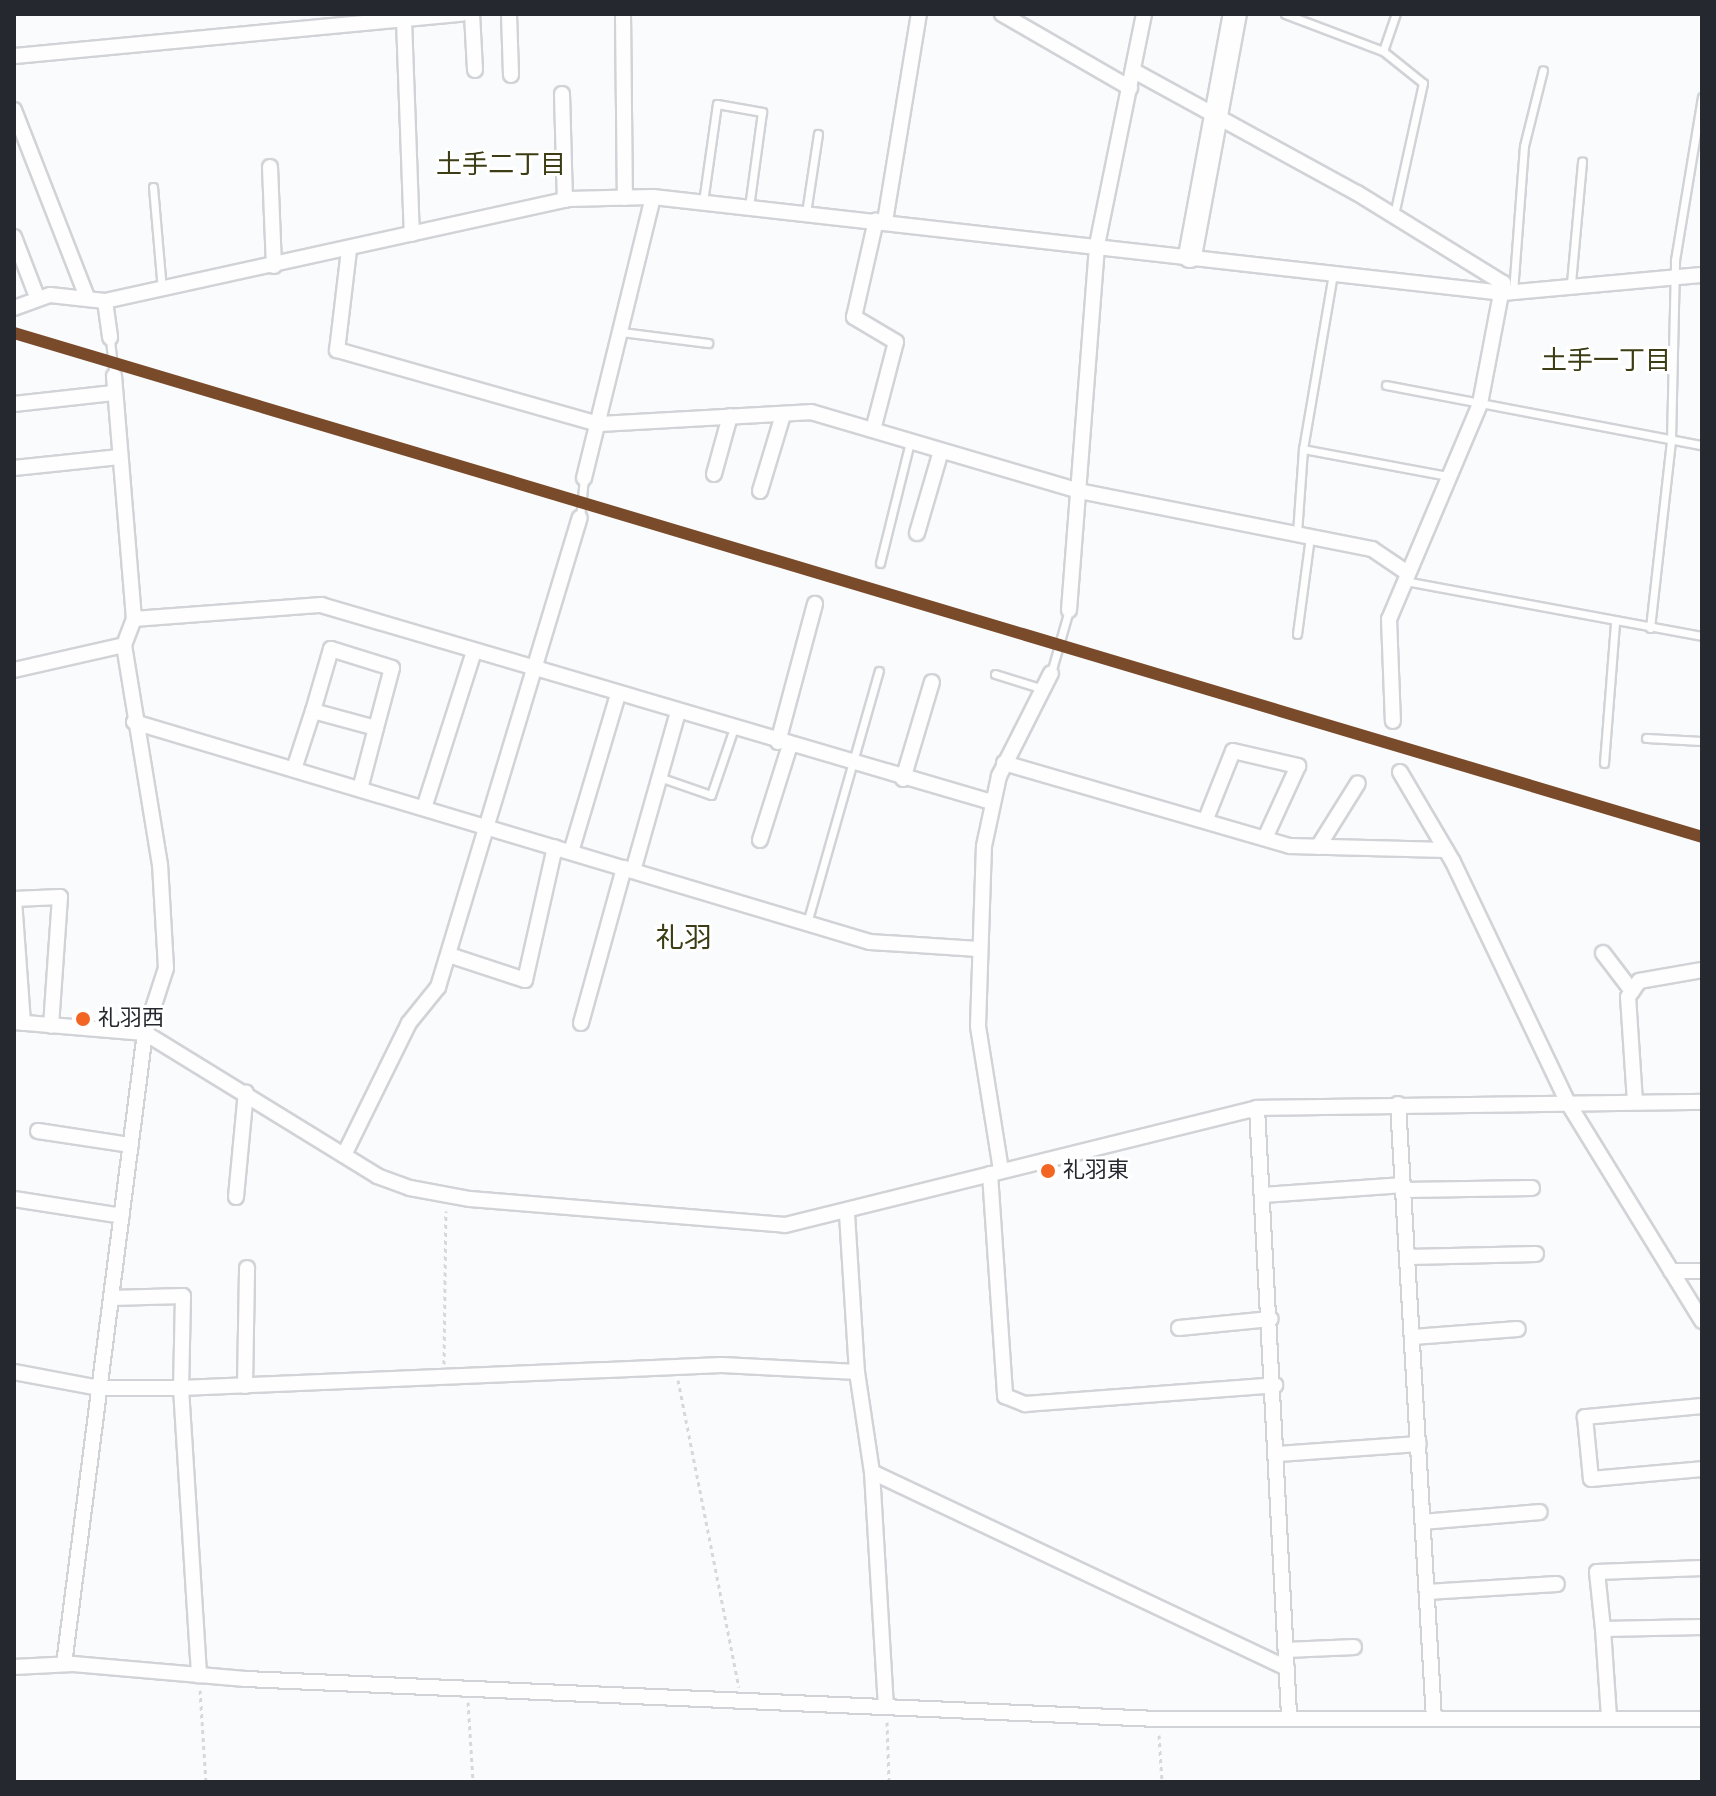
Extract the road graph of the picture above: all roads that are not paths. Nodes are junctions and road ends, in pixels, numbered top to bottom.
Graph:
1 (462, 14) edge
2 (472, 14) edge
3 (509, 14) edge
4 (623, 14) edge
5 (919, 14) edge
6 (1002, 14) edge
7 (1144, 14) edge
8 (1235, 14) edge
9 (1285, 14) edge
10 (1396, 14) edge
11 (404, 20) junction
12 (1383, 51) junction
13 (14, 56) edge
14 (475, 70) dead end
15 (1543, 70) dead end
16 (1134, 71) junction
17 (511, 75) dead end
18 (1130, 88) junction
19 (562, 94) dead end
20 (1702, 97) edge
21 (14, 110) edge
22 (1219, 115) junction
23 (818, 134) dead end
24 (1582, 161) dead end
25 (270, 167) dead end
26 (153, 187) dead end
27 (653, 197) junction
28 (625, 198) junction
29 (565, 200) junction
30 (703, 202) junction
31 (749, 207) junction
32 (806, 213) junction
33 (1394, 215) junction
34 (881, 221) junction
35 (412, 234) junction
36 (14, 237) edge
37 (1097, 245) junction
38 (349, 250) junction
39 (1190, 256) junction
40 (274, 266) junction
41 (1333, 273) junction
42 (1702, 275) edge
43 (1677, 276) junction
44 (1571, 283) junction
45 (162, 289) junction
46 (1508, 293) junction
47 (37, 297) junction
48 (87, 297) junction
49 (105, 301) junction
50 (14, 308) edge
51 (621, 332) junction
52 (110, 338) joint
53 (708, 343) dead end
54 (114, 376) joint
55 (1386, 385) dead end
56 (113, 393) junction
57 (14, 404) edge
58 (1480, 404) junction
59 (783, 415) junction
60 (730, 416) junction
61 (598, 424) junction
62 (873, 430) junction
63 (910, 440) junction
64 (1671, 440) junction
65 (1702, 445) edge
66 (1303, 449) junction
67 (941, 451) junction
68 (119, 457) junction
69 (14, 468) edge
70 (714, 474) dead end
71 (1447, 476) junction
72 (584, 478) joint
73 (760, 491) dead end
74 (1079, 491) junction
75 (580, 518) joint
76 (917, 533) dead end
77 (1304, 534) junction
78 (880, 563) dead end
79 (1403, 575) junction
80 (815, 604) dead end
81 (1069, 610) joint
82 (134, 619) junction
83 (1615, 622) junction
84 (1650, 628) junction
85 (1297, 634) dead end
86 (1702, 636) edge
87 (124, 645) junction
88 (474, 651) junction
89 (14, 670) edge
90 (536, 670) junction
91 (879, 671) dead end
92 (1051, 673) joint
93 (995, 674) dead end
94 (932, 682) dead end
95 (1045, 690) junction
96 (618, 694) junction
97 (313, 711) junction
98 (678, 712) junction
99 (1393, 721) dead end
100 (134, 722) junction
101 (376, 728) junction
102 (734, 728) junction
103 (1646, 738) dead end
104 (1702, 741) edge
105 (784, 743) junction
106 (1004, 763) junction
107 (1604, 763) dead end
108 (853, 764) junction
109 (294, 769) junction
110 (1400, 772) dead end
111 (659, 777) junction
112 (903, 779) junction
113 (1358, 783) dead end
114 (360, 789) junction
115 (991, 802) junction
116 (424, 808) junction
117 (1206, 819) junction
118 (491, 828) junction
119 (1265, 838) junction
120 (760, 840) dead end
121 (555, 847) junction
122 (1318, 847) junction
123 (1446, 850) junction
124 (571, 852) junction
125 (628, 869) junction
126 (14, 899) edge
127 (807, 923) junction
128 (978, 949) junction
129 (1603, 953) dead end
130 (449, 955) junction
131 (1702, 970) edge
132 (1632, 991) junction
133 (18, 1022) edge
134 (581, 1023) dead end
135 (51, 1026) junction
136 (145, 1033) junction
137 (246, 1092) junction
138 (1635, 1102) junction
139 (1702, 1102) edge
140 (1568, 1103) junction
141 (1398, 1104) junction
142 (1257, 1108) junction
143 (38, 1131) dead end
144 (131, 1145) junction
145 (344, 1155) junction
146 (995, 1172) junction
147 (1404, 1188) junction
148 (1532, 1188) dead end
149 (1263, 1195) junction
150 (236, 1197) dead end
151 (14, 1199) edge
152 (847, 1214) junction
153 (122, 1216) junction
154 (1536, 1254) dead end
155 (1409, 1257) junction
156 (247, 1268) dead end
157 (1671, 1271) junction
158 (1702, 1271) edge
159 (111, 1298) junction
160 (1271, 1319) junction
161 (1702, 1321) edge
162 (1179, 1328) dead end
163 (1518, 1329) dead end
164 (1413, 1337) junction
165 (14, 1372) edge
166 (857, 1372) junction
167 (1275, 1385) junction
168 (245, 1386) junction
169 (99, 1388) junction
170 (181, 1388) junction
171 (1702, 1406) edge
172 (1419, 1444) junction
173 (1278, 1454) junction
174 (1702, 1469) edge
175 (872, 1472) junction
176 (1540, 1512) dead end
177 (1423, 1522) junction
178 (1702, 1568) edge
179 (1557, 1584) dead end
180 (1427, 1592) junction
181 (1702, 1627) edge
182 (1603, 1629) junction
183 (1354, 1647) dead end
184 (1287, 1650) junction
185 (64, 1664) junction
186 (14, 1667) edge
187 (1287, 1668) junction
188 (199, 1675) junction
189 (886, 1706) junction
190 (1289, 1715) junction
191 (1609, 1718) junction
192 (1434, 1719) junction
193 (1702, 1719) edge

1 - 11 street
2 - 14 street
3 - 17 street
4 - 28 street
5 - 34 street
6 - 18 street
7 - 16 street
8 - 22 street
9 - 12 lane
10 - 12 lane
11 - 13 street
11 - 35 street
12 - 33 lane
15 - 46 lane
16 - 18 street
16 - 22 street
18 - 37 street
19 - 29 street
20 - 43 lane
21 - 48 street
22 - 33 street
22 - 39 street
23 - 32 lane
24 - 44 lane
25 - 40 street
26 - 45 lane
27 - 28 street
27 - 30 street
27 - 51 street
28 - 29 street
29 - 35 street
30 - 31 street
30 - 31 lane
31 - 32 street
32 - 34 street
33 - 46 street
34 - 37 street
34 - 62 street
35 - 38 street
36 - 47 street
37 - 39 street
37 - 74 street
38 - 40 street
38 - 61 street
39 - 41 street
40 - 45 street
41 - 46 street
41 - 66 lane
42 - 43 street
43 - 44 street
43 - 64 lane
44 - 46 street
45 - 49 street
46 - 58 street
47 - 48 street
47 - 50 street
48 - 49 street
49 - 52 street
51 - 53 lane
51 - 61 street
52 - 54 lane
54 - 56 street
55 - 58 lane
56 - 57 street
56 - 68 street
58 - 64 lane
58 - 71 street
59 - 60 street
59 - 62 street
59 - 73 street
60 - 61 street
60 - 70 street
61 - 72 street
62 - 63 street
63 - 67 street
63 - 78 lane
64 - 65 lane
64 - 84 lane
66 - 71 lane
66 - 77 lane
67 - 74 street
67 - 76 street
68 - 69 street
68 - 82 street
71 - 79 street
72 - 75 lane
74 - 77 street
74 - 81 street
75 - 90 street
77 - 79 street
77 - 85 lane
79 - 83 lane
79 - 99 street
80 - 105 street
81 - 92 lane
82 - 87 street
82 - 88 street
83 - 84 lane
83 - 107 lane
84 - 86 lane
87 - 89 street
87 - 100 street
88 - 90 street
88 - 116 street
90 - 96 street
90 - 118 street
91 - 108 lane
92 - 95 street
93 - 95 lane
94 - 112 street
95 - 106 street
96 - 98 street
96 - 124 street
97 - 101 street
97 - 101 street
97 - 109 street
98 - 102 street
98 - 111 street
100 - 109 street
100 - 136 street
101 - 114 street
102 - 105 street
102 - 111 lane
103 - 104 lane
105 - 108 street
105 - 120 street
106 - 115 street
106 - 117 street
108 - 112 street
108 - 127 lane
109 - 114 street
110 - 123 street
111 - 125 street
112 - 115 street
113 - 122 street
114 - 116 street
115 - 128 street
116 - 118 street
117 - 119 street
117 - 119 street
118 - 121 street
118 - 130 street
119 - 122 street
121 - 124 street
121 - 130 street
122 - 123 street
123 - 140 street
124 - 125 street
125 - 127 street
125 - 134 street
126 - 133 street
126 - 135 street
127 - 128 street
128 - 146 street
129 - 132 street
130 - 145 street
131 - 132 street
132 - 138 street
133 - 135 street
135 - 136 street
136 - 137 street
136 - 144 street
137 - 145 street
137 - 150 street
138 - 139 street
138 - 140 street
140 - 141 street
140 - 157 street
141 - 142 street
141 - 147 street
142 - 146 street
142 - 149 street
143 - 144 street
144 - 153 street
145 - 152 street
146 - 152 street
146 - 167 street
147 - 148 street
147 - 149 street
147 - 155 street
149 - 160 street
151 - 153 street
152 - 166 street
153 - 159 street
154 - 155 street
155 - 164 street
156 - 168 street
157 - 158 street
157 - 161 street
159 - 169 street
159 - 170 street
160 - 162 street
160 - 167 street
163 - 164 street
164 - 172 street
165 - 169 street
166 - 168 street
166 - 175 street
167 - 173 street
168 - 170 street
169 - 170 street
169 - 185 street
170 - 188 street
171 - 174 street
172 - 173 street
172 - 177 street
173 - 184 street
175 - 187 street
175 - 189 street
176 - 177 street
177 - 180 street
178 - 182 street
179 - 180 street
180 - 192 street
181 - 182 street
182 - 191 street
183 - 184 street
184 - 187 street
185 - 186 street
185 - 188 street
187 - 190 street
188 - 189 street
189 - 190 street
190 - 192 street
191 - 192 street
191 - 193 street

